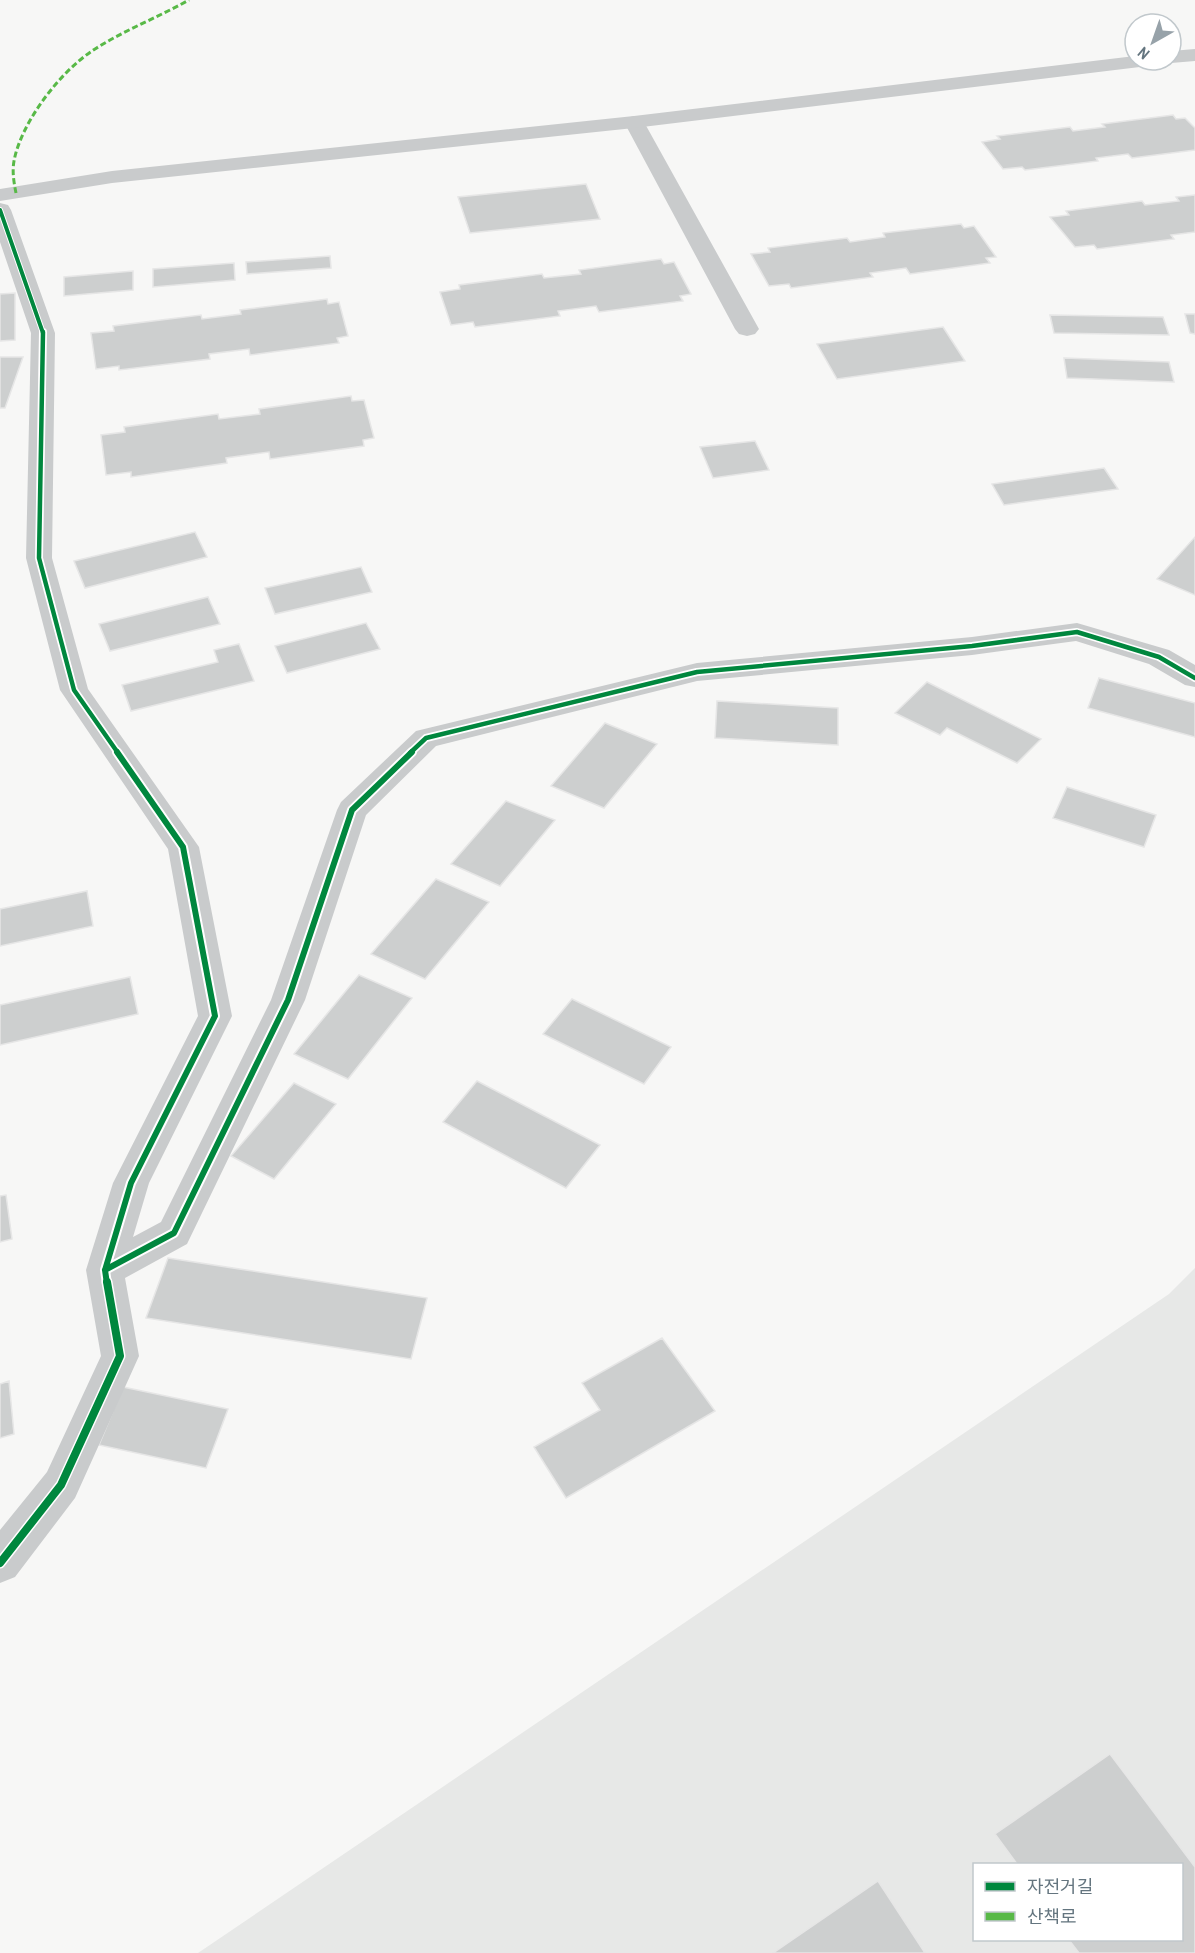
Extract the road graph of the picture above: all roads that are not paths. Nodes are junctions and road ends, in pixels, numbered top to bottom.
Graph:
1 (1123, 63) edge
2 (634, 122) junction
3 (0, 195) edge
4 (0, 210) edge
5 (747, 329) dead end
6 (1195, 678) edge
7 (105, 1270) junction
8 (0, 1563) edge

1 - 2 street
2 - 3 street
2 - 5 street
4 - 7 street
6 - 7 street
7 - 8 street

